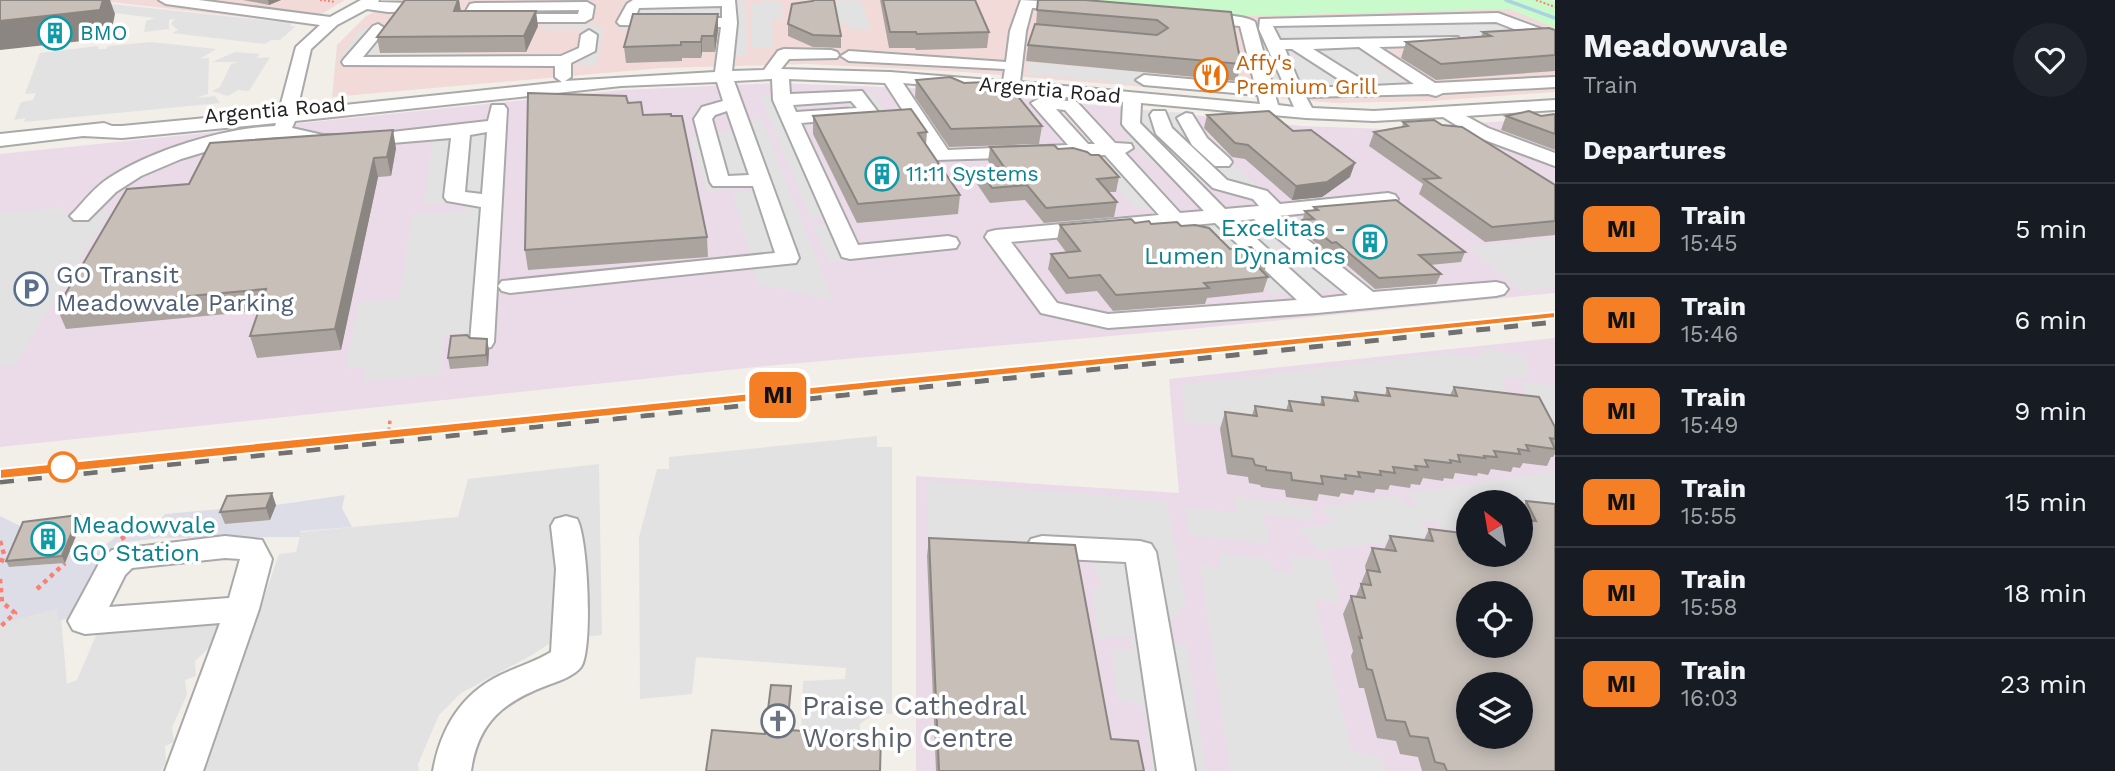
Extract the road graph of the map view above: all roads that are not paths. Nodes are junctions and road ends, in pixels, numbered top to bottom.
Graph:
1 (166, 0) edge
2 (220, 0) edge
3 (186, 1) edge
4 (368, 2) edge
5 (310, 6) dead end
6 (204, 7) junction
7 (463, 7) junction
8 (1015, 7) dead end
9 (1095, 9) edge
10 (629, 13) dead end
11 (1178, 16) edge
12 (290, 17) junction
13 (332, 22) junction
14 (378, 29) dead end
15 (589, 34) dead end
16 (1509, 38) edge
17 (1552, 39) edge
18 (1469, 40) edge
19 (1273, 43) junction
20 (1363, 43) junction
21 (1333, 44) junction
22 (1296, 45) junction
23 (831, 55) dead end
24 (849, 56) dead end
25 (562, 61) junction
26 (1013, 72) junction
27 (775, 74) junction
28 (723, 75) junction
29 (890, 78) junction
30 (1555, 82) edge
31 (564, 86) junction
32 (1404, 89) junction
33 (1433, 89) junction
34 (1265, 90) junction
35 (1294, 92) junction
36 (1370, 92) junction
37 (498, 93) junction
38 (1338, 93) junction
39 (1132, 96) junction
40 (461, 97) joint
41 (734, 103) junction
42 (1555, 105) edge
43 (1071, 106) junction
44 (1270, 110) junction
45 (1455, 111) junction
46 (1306, 113) junction
47 (1159, 115) junction
48 (1186, 118) junction
49 (286, 119) junction
50 (1210, 120) edge
51 (498, 125) junction
52 (461, 131) junction
53 (89, 132) joint
54 (0, 140) edge
55 (1154, 147) junction
56 (1113, 148) junction
57 (1083, 150) junction
58 (1555, 160) edge
59 (761, 180) junction
60 (1388, 199) edge
61 (492, 202) junction
62 (1265, 206) junction
63 (1220, 215) junction
64 (81, 216) dead end
65 (1175, 220) junction
66 (948, 243) dead end
67 (510, 286) dead end
68 (1496, 289) dead end
69 (1368, 300) junction
70 (1317, 306) junction
71 (482, 342) edge
72 (566, 526) dead end
73 (1007, 545) edge
74 (242, 609) junction
75 (184, 771) edge
76 (452, 771) edge
77 (1177, 771) edge

1 - 3 street
2 - 6 street
3 - 6 street
4 - 7 street
4 - 13 street
5 - 12 street
6 - 12 street
7 - 7 street
8 - 26 street
9 - 26 street
10 - 28 street
11 - 34 street
12 - 13 street
13 - 49 street
14 - 25 street
15 - 25 street
16 - 17 street
17 - 19 street
18 - 20 street
19 - 22 street
19 - 35 street
19 - 38 street
20 - 21 street
20 - 33 street
21 - 22 street
21 - 32 street
22 - 36 street
23 - 27 street
24 - 26 street
25 - 31 street
26 - 29 street, Argentia Road
26 - 39 street, Argentia Road
27 - 28 street, Argentia Road
27 - 29 street, Argentia Road
27 - 66 street
28 - 31 street, Argentia Road
28 - 41 street
29 - 57 street
30 - 33 street
31 - 37 street, Argentia Road
32 - 33 street
32 - 36 street
33 - 45 street
34 - 39 street
34 - 44 street
35 - 38 street
35 - 46 street
36 - 38 street
37 - 40 street, Argentia Road
37 - 51 street
39 - 43 street
39 - 44 street, Argentia Road
39 - 47 street
39 - 55 street
40 - 49 street, Argentia Road
41 - 59 street
41 - 59 street
42 - 45 street, Argentia Road
43 - 56 street
43 - 57 street
44 - 46 street, Argentia Road
45 - 46 street, Argentia Road
45 - 58 street
47 - 48 street
47 - 62 street
48 - 50 street
48 - 62 street
49 - 52 street
49 - 53 street, Argentia Road
49 - 64 street
51 - 52 street
51 - 61 street
52 - 61 street
53 - 54 street, Argentia Road
55 - 56 street
55 - 63 street
56 - 57 street
56 - 65 street
59 - 67 street
60 - 62 street
61 - 71 street
62 - 63 street
62 - 69 street
63 - 65 street
63 - 70 street
65 - 70 street
68 - 69 street
69 - 70 street
72 - 76 street
73 - 77 street
74 - 74 street
74 - 75 street

